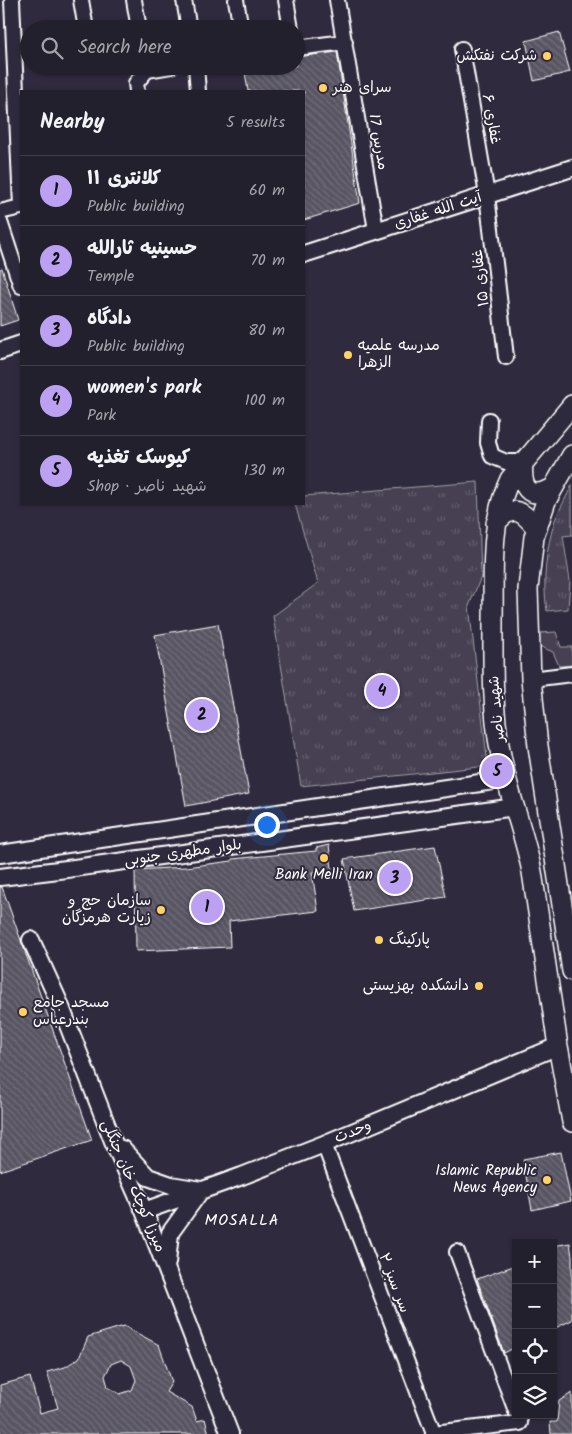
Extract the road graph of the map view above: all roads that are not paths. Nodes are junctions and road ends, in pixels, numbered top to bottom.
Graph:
1 (12, 0) edge
2 (81, 0) edge
3 (134, 0) edge
4 (184, 0) edge
5 (236, 0) edge
6 (286, 0) edge
7 (338, 0) edge
8 (84, 20) edge
9 (137, 20) edge
10 (187, 20) edge
11 (239, 20) edge
12 (289, 20) edge
13 (345, 42) junction
14 (305, 47) edge
15 (20, 48) edge
16 (462, 49) dead end
17 (22, 75) edge
18 (142, 75) edge
19 (197, 75) edge
20 (22, 90) edge
21 (137, 90) edge
22 (198, 90) edge
23 (572, 168) edge
24 (487, 195) junction
25 (20, 207) edge
26 (0, 212) edge
27 (0, 222) edge
28 (376, 230) junction
29 (305, 254) edge
30 (20, 283) edge
31 (20, 344) edge
32 (0, 350) edge
33 (506, 357) dead end
34 (572, 405) edge
35 (489, 420) dead end
36 (572, 455) edge
37 (523, 462) junction
38 (553, 488) junction
39 (496, 523) junction
40 (537, 529) junction
41 (572, 674) edge
42 (530, 679) junction
43 (508, 779) junction
44 (515, 807) junction
45 (272, 814) junction
46 (276, 840) junction
47 (0, 854) edge
48 (0, 877) edge
49 (31, 940) dead end
50 (570, 943) edge
51 (572, 972) edge
52 (558, 1046) junction
53 (572, 1122) edge
54 (113, 1141) junction
55 (324, 1144) junction
56 (201, 1190) junction
57 (144, 1211) junction
58 (457, 1252) dead end
59 (166, 1266) junction
60 (519, 1421) edge
61 (230, 1434) edge
62 (433, 1434) edge

1 - 15 street
2 - 8 street
3 - 9 street
4 - 10 street
5 - 11 street
6 - 12 street
7 - 13 street, مدرس 17
13 - 14 street
13 - 28 street, مدرس 17
16 - 24 street, غفاری ۶
17 - 20 street
18 - 21 street
19 - 22 street
23 - 24 street, آیت الله غفاری
24 - 28 street, آیت الله غفاری
24 - 33 street, غفاری ۱۵
25 - 26 street
27 - 30 street
28 - 29 street, آیت الله غفاری
31 - 32 street
34 - 37 main road, شهید ناصر
35 - 37 street
36 - 38 main road
37 - 38 main road
37 - 39 main road, شهید ناصر
38 - 40 main road
39 - 40 main road
39 - 43 main road, شهید ناصر
40 - 42 main road
41 - 42 street
42 - 50 main road
43 - 44 main road, شهید ناصر
43 - 45 street, بلوار مطهری جنوبی
44 - 46 street, بلوار مطهری جنوبی
44 - 52 main road, شهید ناصر
45 - 46 street
45 - 47 street, بلوار مطهری جنوبی
46 - 48 street, بلوار مطهری جنوبی
49 - 54 street, میرزا کوچک خان جنگلی
50 - 51 main road
52 - 53 main road, شهید ناصر
52 - 55 street, وحدت
54 - 56 street
54 - 57 street, میرزا کوچک خان جنگلی
55 - 56 street, وحدت
55 - 62 street, سر سبز ۲
56 - 57 street, وحدت
56 - 59 street
57 - 59 street, میرزا کوچک خان جنگلی
58 - 60 street
59 - 61 street, میرزا کوچک خان جنگلی
60 - 62 street

